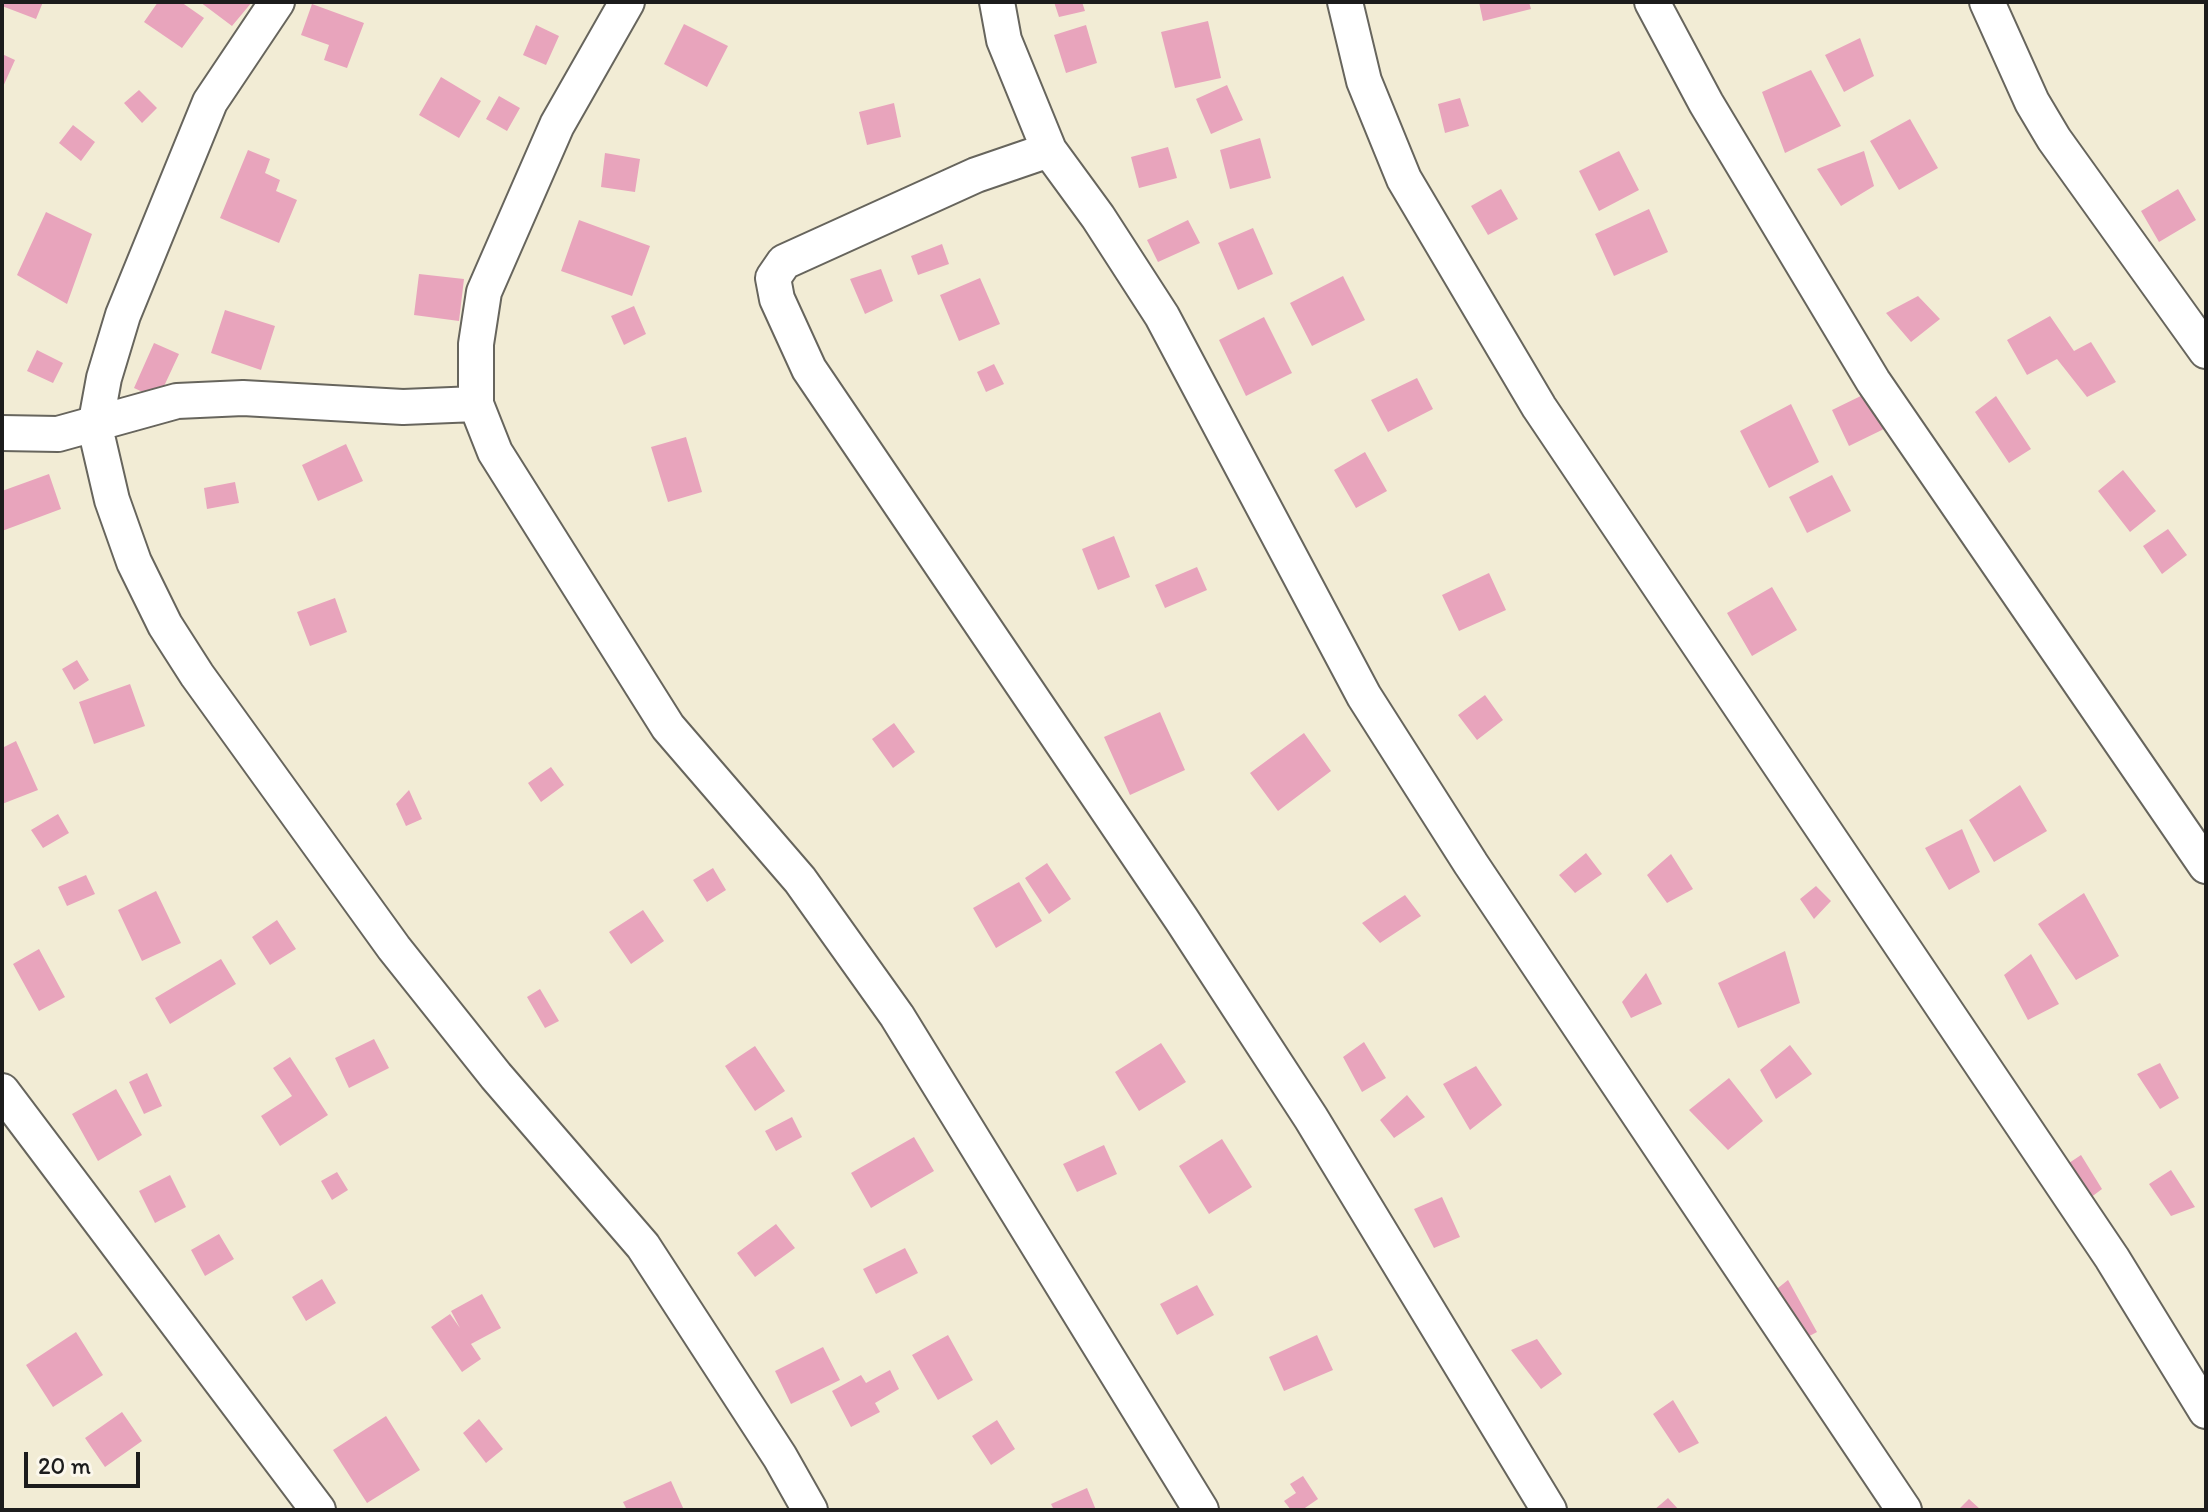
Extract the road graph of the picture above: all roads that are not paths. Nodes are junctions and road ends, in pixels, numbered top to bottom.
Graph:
1 (277, 2) edge
2 (627, 2) edge
3 (997, 2) edge
4 (1345, 2) edge
5 (1652, 2) edge
6 (1987, 2) edge
7 (1049, 150) junction
8 (2206, 351) edge
9 (476, 404) junction
10 (95, 427) junction
11 (2, 433) edge
12 (2206, 866) edge
13 (2, 1091) edge
14 (2206, 1411) edge
15 (318, 1510) edge
16 (810, 1510) edge
17 (1201, 1510) edge
18 (1549, 1510) edge
19 (1904, 1510) edge

1 - 10 street
2 - 9 street
3 - 7 street
4 - 14 street
5 - 12 street
6 - 8 street
7 - 18 street
7 - 19 street
9 - 10 street
9 - 17 street
10 - 11 street
10 - 16 street
13 - 15 street

